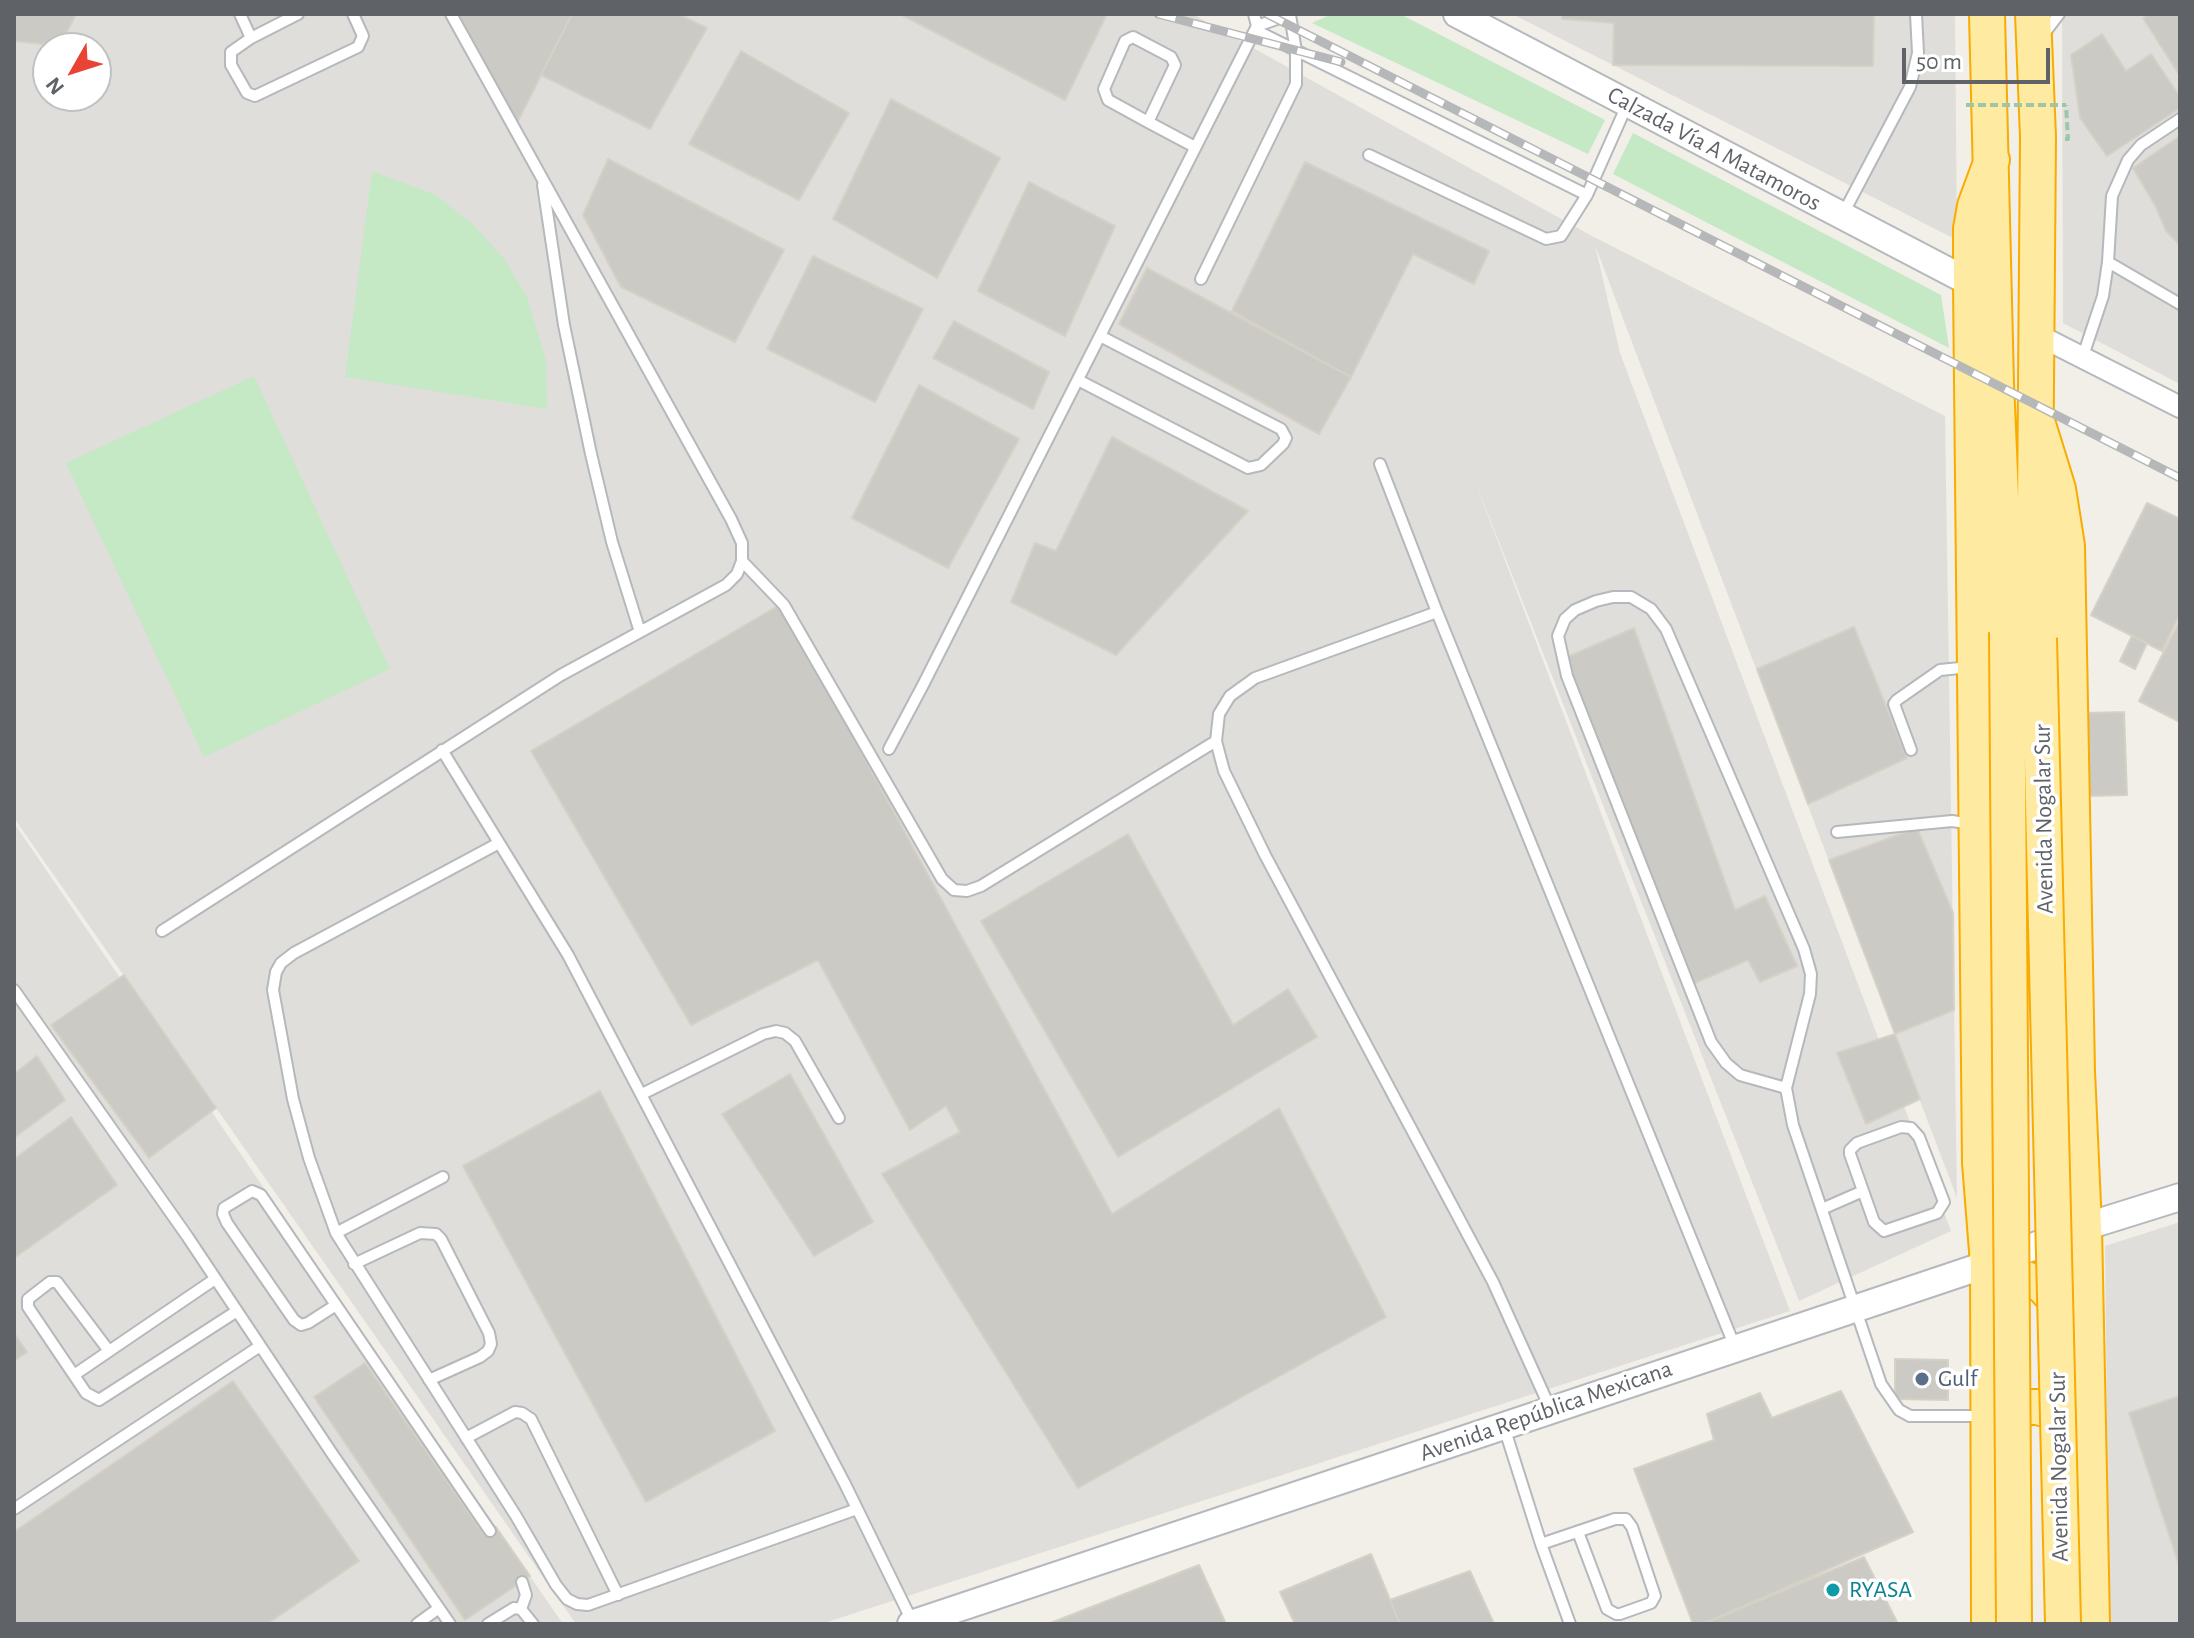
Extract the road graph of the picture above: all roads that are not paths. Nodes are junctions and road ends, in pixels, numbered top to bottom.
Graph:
1 (240, 14) edge
2 (298, 14) edge
3 (353, 14) edge
4 (451, 14) edge
5 (1254, 14) edge
6 (1457, 14) edge
7 (1916, 14) edge
8 (1987, 14) edge
9 (2059, 14) edge
10 (1290, 15) edge
11 (1256, 28) junction
12 (2034, 30) edge
13 (251, 38) junction
14 (1296, 51) junction
15 (1628, 103) junction
16 (2180, 119) edge
17 (1148, 122) junction
18 (1195, 147) junction
19 (1369, 155) dead end
20 (1992, 160) junction
21 (542, 176) junction
22 (1587, 195) junction
23 (1842, 216) junction
24 (2108, 262) junction
25 (1201, 279) dead end
26 (1971, 283) junction
27 (2180, 304) edge
28 (2038, 335) junction
29 (1100, 336) junction
30 (2083, 356) junction
31 (1078, 380) junction
32 (2180, 407) edge
33 (2036, 418) junction
34 (1380, 464) dead end
35 (742, 561) junction
36 (1437, 612) junction
37 (640, 632) junction
38 (2023, 635) junction
39 (1976, 667) junction
40 (1216, 741) junction
41 (889, 749) dead end
42 (442, 750) junction
43 (1911, 750) dead end
44 (1978, 825) junction
45 (1837, 832) dead end
46 (499, 843) junction
47 (162, 931) dead end
48 (14, 990) edge
49 (1981, 1059) junction
50 (2077, 1071) junction
51 (1786, 1088) junction
52 (642, 1094) junction
53 (839, 1118) dead end
54 (1980, 1163) junction
55 (443, 1177) dead end
56 (1863, 1191) junction
57 (2180, 1197) edge
58 (1822, 1209) junction
59 (2084, 1227) junction
60 (336, 1233) junction
61 (354, 1264) junction
62 (1988, 1264) junction
63 (215, 1279) junction
64 (336, 1305) junction
65 (1857, 1308) junction
66 (237, 1311) junction
67 (2086, 1342) junction
68 (260, 1346) junction
69 (1736, 1348) junction
70 (109, 1351) junction
71 (74, 1375) junction
72 (429, 1380) junction
73 (1551, 1410) junction
74 (1990, 1416) junction
75 (1503, 1426) junction
76 (466, 1438) junction
77 (2090, 1446) junction
78 (14, 1509) edge
79 (857, 1509) junction
80 (490, 1531) dead end
81 (1578, 1532) junction
82 (1541, 1544) junction
83 (522, 1582) dead end
84 (618, 1595) junction
85 (439, 1608) junction
86 (521, 1609) junction
87 (926, 1622) edge
88 (417, 1624) edge
89 (450, 1624) edge
90 (488, 1624) edge
91 (533, 1624) edge
92 (1570, 1624) edge
93 (1989, 1624) edge
94 (2014, 1624) edge
95 (2063, 1624) edge
96 (2092, 1624) edge

1 - 13 lane
2 - 13 lane
3 - 13 lane
4 - 21 lane
5 - 11 lane
6 - 15 street, Calzada Vía A Matamoros
7 - 23 lane
8 - 20 highway, Avenida Nogalar Sur
9 - 12 lane
10 - 11 lane
10 - 14 lane
11 - 14 lane
11 - 18 lane
12 - 28 highway, Avenida Nogalar Sur
14 - 22 lane
14 - 25 lane
15 - 22 lane
15 - 23 street, Calzada Vía A Matamoros
16 - 24 lane
17 - 17 lane
17 - 18 lane
18 - 29 lane
19 - 22 lane
20 - 26 highway
20 - 38 highway, Avenida Nogalar Sur
21 - 35 lane
21 - 37 lane
23 - 26 street, Calzada Vía A Matamoros
24 - 27 lane
24 - 30 lane
26 - 39 highway
28 - 30 street
28 - 33 highway, Avenida Nogalar Sur
29 - 31 lane
29 - 31 lane
30 - 32 street
31 - 41 lane
33 - 38 highway, Avenida Nogalar Sur
33 - 50 highway
34 - 36 lane
35 - 37 lane
35 - 40 lane
36 - 40 lane
36 - 69 lane
37 - 42 lane
38 - 94 highway, Avenida Nogalar Sur, bridge
38 - 95 highway, Avenida Nogalar Sur, bridge
39 - 43 lane
39 - 44 highway
40 - 73 lane
42 - 46 lane
42 - 47 lane
44 - 45 lane
44 - 49 highway
46 - 52 lane
46 - 60 lane
48 - 63 lane
49 - 50 highway
49 - 54 highway
50 - 59 highway
51 - 51 lane
51 - 58 lane
52 - 53 lane
52 - 79 lane
54 - 59 highway
54 - 62 highway
55 - 60 lane
56 - 56 lane
56 - 58 lane
57 - 59 street, Avenida República Mexicana
58 - 65 lane
59 - 62 street, Avenida República Mexicana
59 - 67 highway
60 - 61 lane
61 - 72 lane
61 - 72 lane
62 - 65 street, Avenida República Mexicana
62 - 67 highway
62 - 74 highway
63 - 66 lane
63 - 70 lane
64 - 64 lane
64 - 80 lane
65 - 69 street, Avenida República Mexicana
65 - 74 lane
66 - 68 lane
66 - 71 lane
67 - 77 highway
68 - 78 lane
68 - 85 lane
69 - 73 street, Avenida República Mexicana
70 - 71 lane
70 - 71 lane
72 - 76 lane
73 - 75 street, Avenida República Mexicana
74 - 77 highway
74 - 93 highway
75 - 82 lane
75 - 87 street, Avenida República Mexicana
76 - 84 lane
76 - 84 lane
77 - 96 highway
79 - 84 lane
79 - 87 lane
81 - 81 lane
81 - 82 lane
82 - 92 lane
83 - 86 lane
85 - 88 lane
85 - 89 lane
86 - 90 lane
86 - 91 lane

